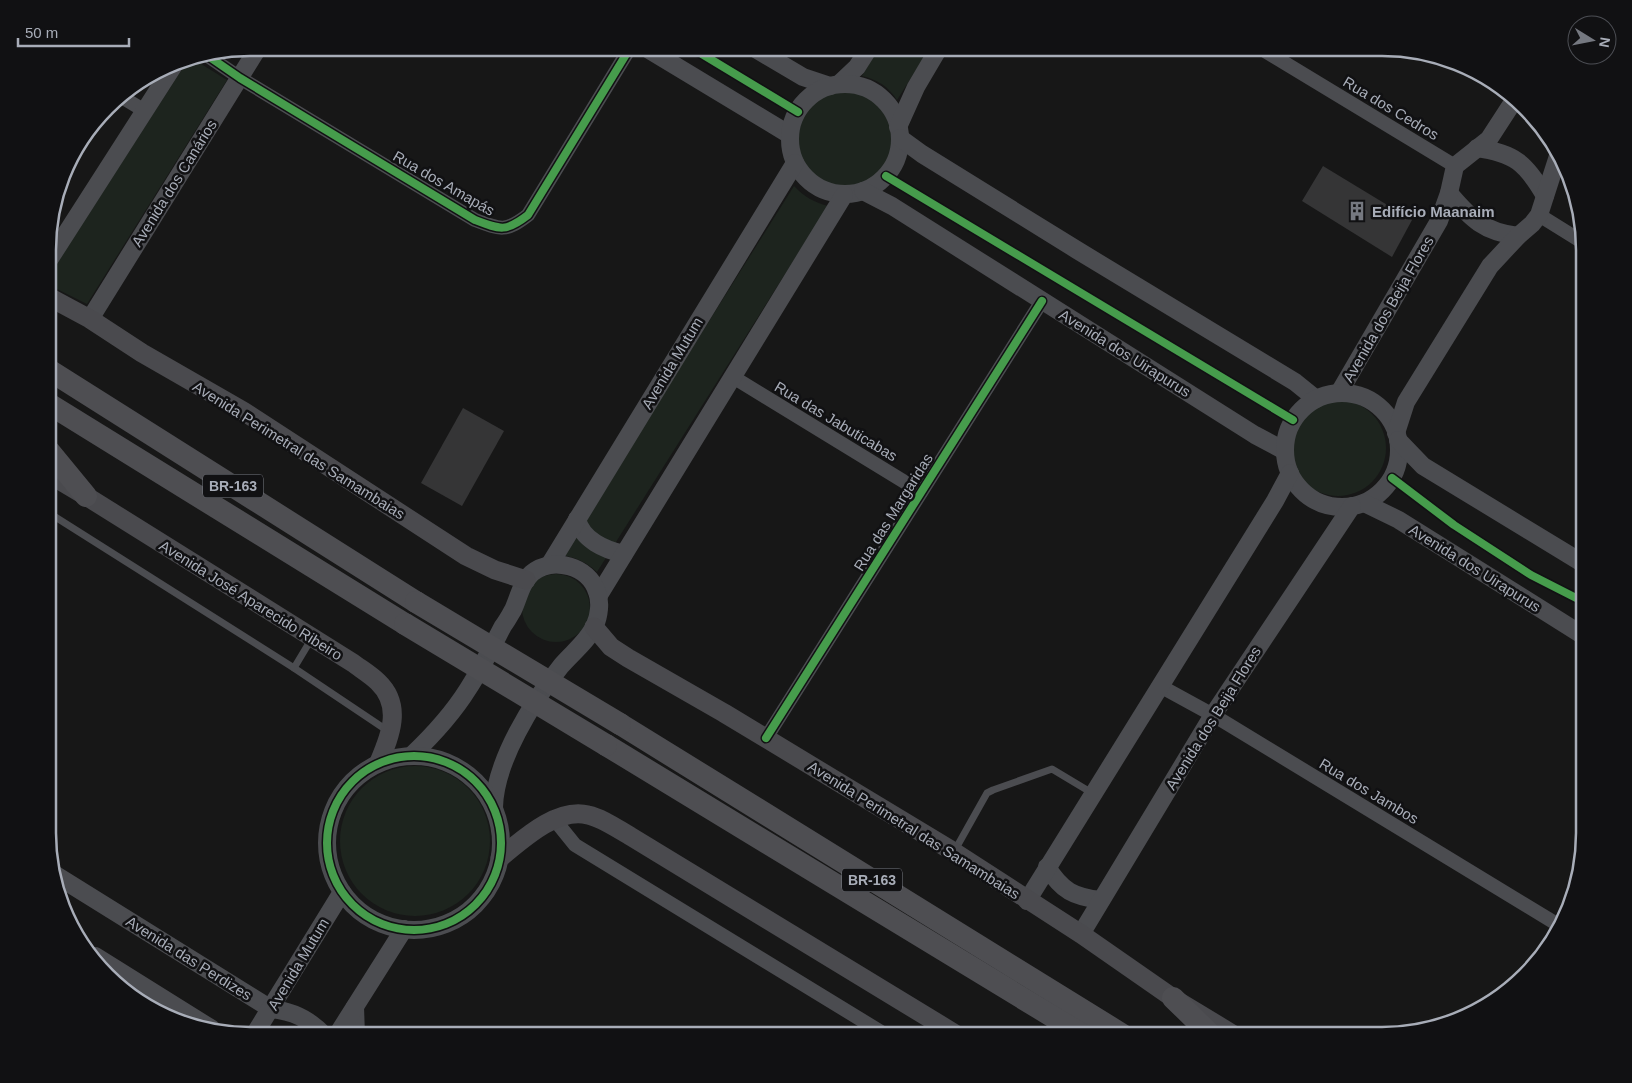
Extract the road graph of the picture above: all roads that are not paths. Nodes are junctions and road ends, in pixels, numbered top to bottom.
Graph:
1 (253, 56) edge
2 (625, 56) edge
3 (659, 56) edge
4 (767, 56) edge
5 (865, 56) edge
6 (934, 56) edge
7 (1273, 56) edge
8 (213, 60) edge
9 (168, 75) edge
10 (240, 78) junction
11 (834, 85) junction
12 (127, 100) edge
13 (1511, 105) edge
14 (145, 111) junction
15 (899, 132) junction
16 (790, 135) junction
17 (1477, 148) junction
18 (795, 163) junction
19 (1556, 164) edge
20 (1455, 166) junction
21 (863, 191) junction
22 (1449, 193) junction
23 (844, 195) junction
24 (1545, 196) junction
25 (1539, 215) junction
26 (1518, 236) junction
27 (1575, 237) edge
28 (56, 249) edge
29 (56, 301) edge
30 (1042, 301) junction
31 (90, 319) junction
32 (56, 374) edge
33 (733, 377) junction
34 (1339, 393) junction
35 (1316, 399) junction
36 (56, 408) edge
37 (1397, 437) junction
38 (1285, 451) junction
39 (56, 460) edge
40 (1290, 473) junction
41 (56, 478) edge
42 (921, 492) junction
43 (86, 496) junction
44 (1358, 504) junction
45 (56, 517) edge
46 (577, 519) junction
47 (624, 554) junction
48 (1576, 559) edge
49 (550, 564) junction
50 (526, 580) junction
51 (598, 596) junction
52 (594, 627) junction
53 (1576, 631) edge
54 (312, 638) junction
55 (294, 668) junction
56 (1160, 686) junction
57 (1213, 715) junction
58 (391, 733) junction
59 (766, 738) junction
60 (412, 755) junction
61 (379, 762) junction
62 (1093, 794) junction
63 (494, 807) junction
64 (554, 818) junction
65 (954, 852) junction
66 (500, 858) junction
67 (1048, 867) junction
68 (62, 879) edge
69 (342, 892) junction
70 (1101, 900) junction
71 (1027, 901) junction
72 (1554, 922) edge
73 (404, 930) junction
74 (1080, 934) junction
75 (106, 963) edge
76 (1174, 998) junction
77 (355, 1007) junction
78 (271, 1009) junction
79 (195, 1018) edge
80 (260, 1027) edge
81 (316, 1027) edge
82 (343, 1027) edge
83 (356, 1027) edge
84 (873, 1027) edge
85 (944, 1027) edge
86 (1070, 1027) edge
87 (1110, 1027) edge
88 (1203, 1027) edge
89 (1221, 1027) edge

1 - 10 street, Avenida dos Canários
2 - 10 street, Rua dos Amapás
3 - 16 street
4 - 11 street
5 - 11 street
6 - 15 street
7 - 20 street, Rua dos Cedros
8 - 10 street, Rua dos Amapás
9 - 14 street
10 - 31 street, Avenida dos Canários
11 - 15 street
11 - 16 street
12 - 14 street
13 - 17 street
14 - 28 street
15 - 21 street
15 - 35 street
16 - 18 street
17 - 20 street
17 - 24 street
18 - 23 street
18 - 46 street, Avenida Mutum
19 - 24 street
20 - 22 street, Avenida dos Beija Flores
21 - 23 street
21 - 30 street, Avenida dos Uirapurus
22 - 26 street
22 - 34 street, Avenida dos Beija Flores
23 - 33 street
24 - 25 street
25 - 26 street
25 - 27 street
26 - 37 street
29 - 31 main road, Avenida Perimetral das Samambaias
30 - 38 street, Avenida dos Uirapurus
30 - 42 street, Rua das Margaridas
31 - 50 main road, Avenida Perimetral das Samambaias
32 - 87 highway, BR-163, bridge
33 - 42 street, Rua das Jabuticabas
33 - 47 street
34 - 35 street
34 - 37 street
35 - 38 street
36 - 86 highway, BR-163, bridge
37 - 44 street
37 - 48 street
38 - 40 street
39 - 43 highway
40 - 44 street
40 - 56 street
41 - 43 main road, Avenida José Aparecido Ribeiro
42 - 59 street, Rua das Margaridas
43 - 54 main road, Avenida José Aparecido Ribeiro
44 - 53 street, Avenida dos Uirapurus
44 - 57 street, Avenida dos Beija Flores
45 - 55 lane
46 - 47 street
46 - 49 street, Avenida Mutum
47 - 51 street
49 - 50 street
49 - 51 street
50 - 60 street
51 - 52 street
52 - 59 main road, Avenida Perimetral das Samambaias
52 - 63 street
54 - 55 lane
54 - 58 main road, Avenida José Aparecido Ribeiro
55 - 58 lane
56 - 57 street, Rua dos Jambos
56 - 62 street
57 - 70 street, Avenida dos Beija Flores
57 - 72 street, Rua dos Jambos
58 - 61 main road, Avenida José Aparecido Ribeiro
59 - 65 main road, Avenida Perimetral das Samambaias
60 - 61 street
60 - 63 street
61 - 69 street
62 - 65 lane
62 - 67 street
63 - 66 street
64 - 66 main road
64 - 84 street
64 - 85 main road
65 - 71 main road, Avenida Perimetral das Samambaias
66 - 73 street
67 - 70 street
67 - 71 street
68 - 78 street, Avenida das Perdizes
69 - 73 street
69 - 78 street, Avenida Mutum
70 - 74 street, Avenida dos Beija Flores
71 - 74 main road, Avenida Perimetral das Samambaias
73 - 77 street
74 - 76 main road, Avenida Perimetral das Samambaias
75 - 79 street
76 - 88 highway
76 - 89 main road, Avenida Perimetral das Samambaias
77 - 82 street
77 - 83 street
78 - 80 street, Avenida Mutum
78 - 81 street, Avenida das Perdizes

